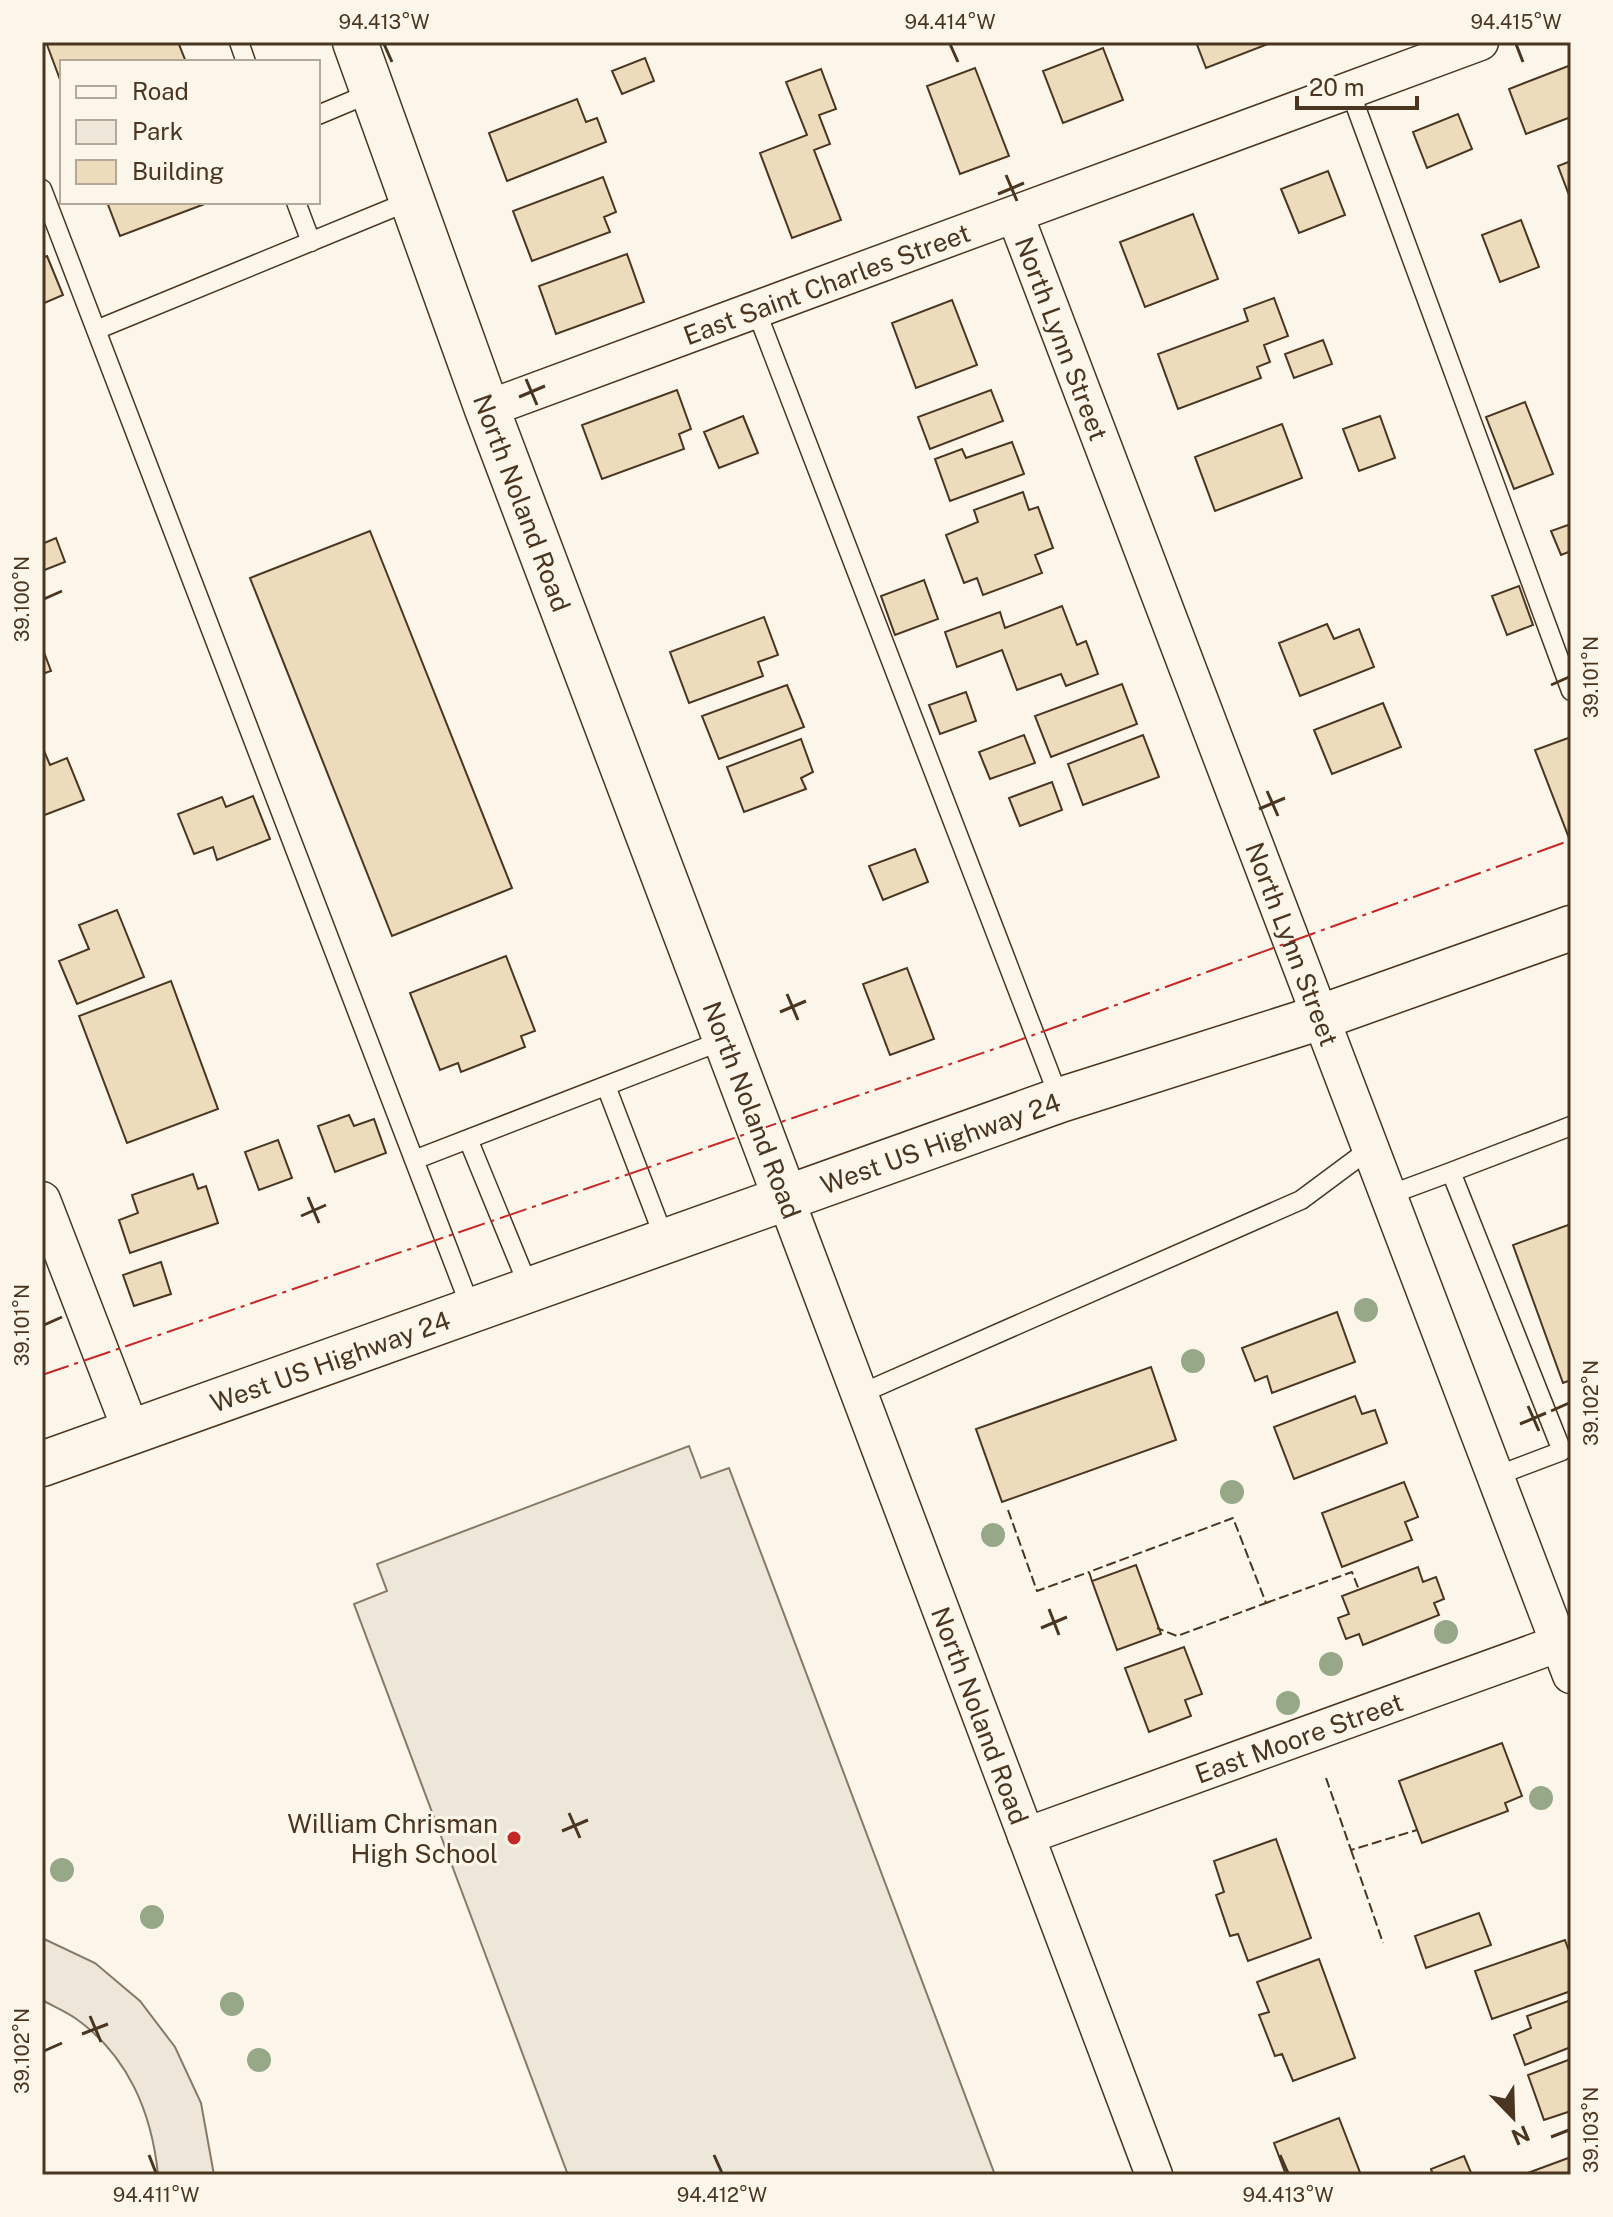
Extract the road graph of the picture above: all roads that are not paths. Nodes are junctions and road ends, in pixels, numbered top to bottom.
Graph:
1 (355, 42) edge
2 (1480, 42) edge
3 (1350, 91) junction
4 (373, 92) junction
5 (320, 114) edge
6 (42, 189) edge
7 (412, 200) junction
8 (297, 204) edge
9 (1015, 215) junction
10 (311, 242) junction
11 (756, 310) junction
12 (96, 330) junction
13 (487, 409) junction
14 (1571, 691) edge
15 (1569, 933) edge
16 (1321, 1017) junction
17 (724, 1040) junction
18 (606, 1086) junction
19 (1060, 1100) junction
20 (1571, 1126) edge
21 (468, 1139) junction
22 (1371, 1148) junction
23 (414, 1160) junction
24 (1451, 1172) junction
25 (1389, 1195) junction
26 (785, 1197) junction
27 (42, 1200) edge
28 (665, 1240) junction
29 (530, 1290) junction
30 (472, 1311) junction
31 (860, 1394) junction
32 (132, 1433) junction
33 (42, 1464) edge
34 (1496, 1476) junction
35 (1567, 1653) edge
36 (1026, 1836) junction
37 (1154, 2175) edge

1 - 4 main road, North Noland Road
2 - 3 street, East Saint Charles Street
3 - 9 street, East Saint Charles Street
3 - 14 lane
4 - 5 lane
4 - 7 main road, North Noland Road
6 - 12 lane
7 - 10 lane
7 - 13 main road, North Noland Road
8 - 10 lane
9 - 11 street, East Saint Charles Street
9 - 16 street, North Lynn Street
10 - 12 lane
11 - 13 street, East Saint Charles Street
11 - 19 lane
12 - 23 lane
13 - 17 main road, North Noland Road
15 - 16 main road, West US Highway 24
16 - 19 main road, West US Highway 24
16 - 22 street, North Lynn Street
17 - 18 lane
17 - 26 main road, North Noland Road
18 - 21 lane
18 - 28 lane
19 - 26 main road, West US Highway 24
20 - 24 lane
21 - 23 lane
21 - 29 lane
22 - 25 street, North Lynn Street
22 - 31 lane
23 - 30 lane
24 - 25 lane
24 - 34 lane
25 - 34 street, North Lynn Street
26 - 28 main road, West US Highway 24
26 - 31 street, North Noland Road
27 - 32 street
28 - 29 main road, West US Highway 24
29 - 30 main road, West US Highway 24
30 - 32 main road, West US Highway 24
31 - 36 street, North Noland Road
32 - 33 main road, West US Highway 24
34 - 35 street, North Lynn Street
35 - 36 street, East Moore Street
36 - 37 street, North Noland Road

